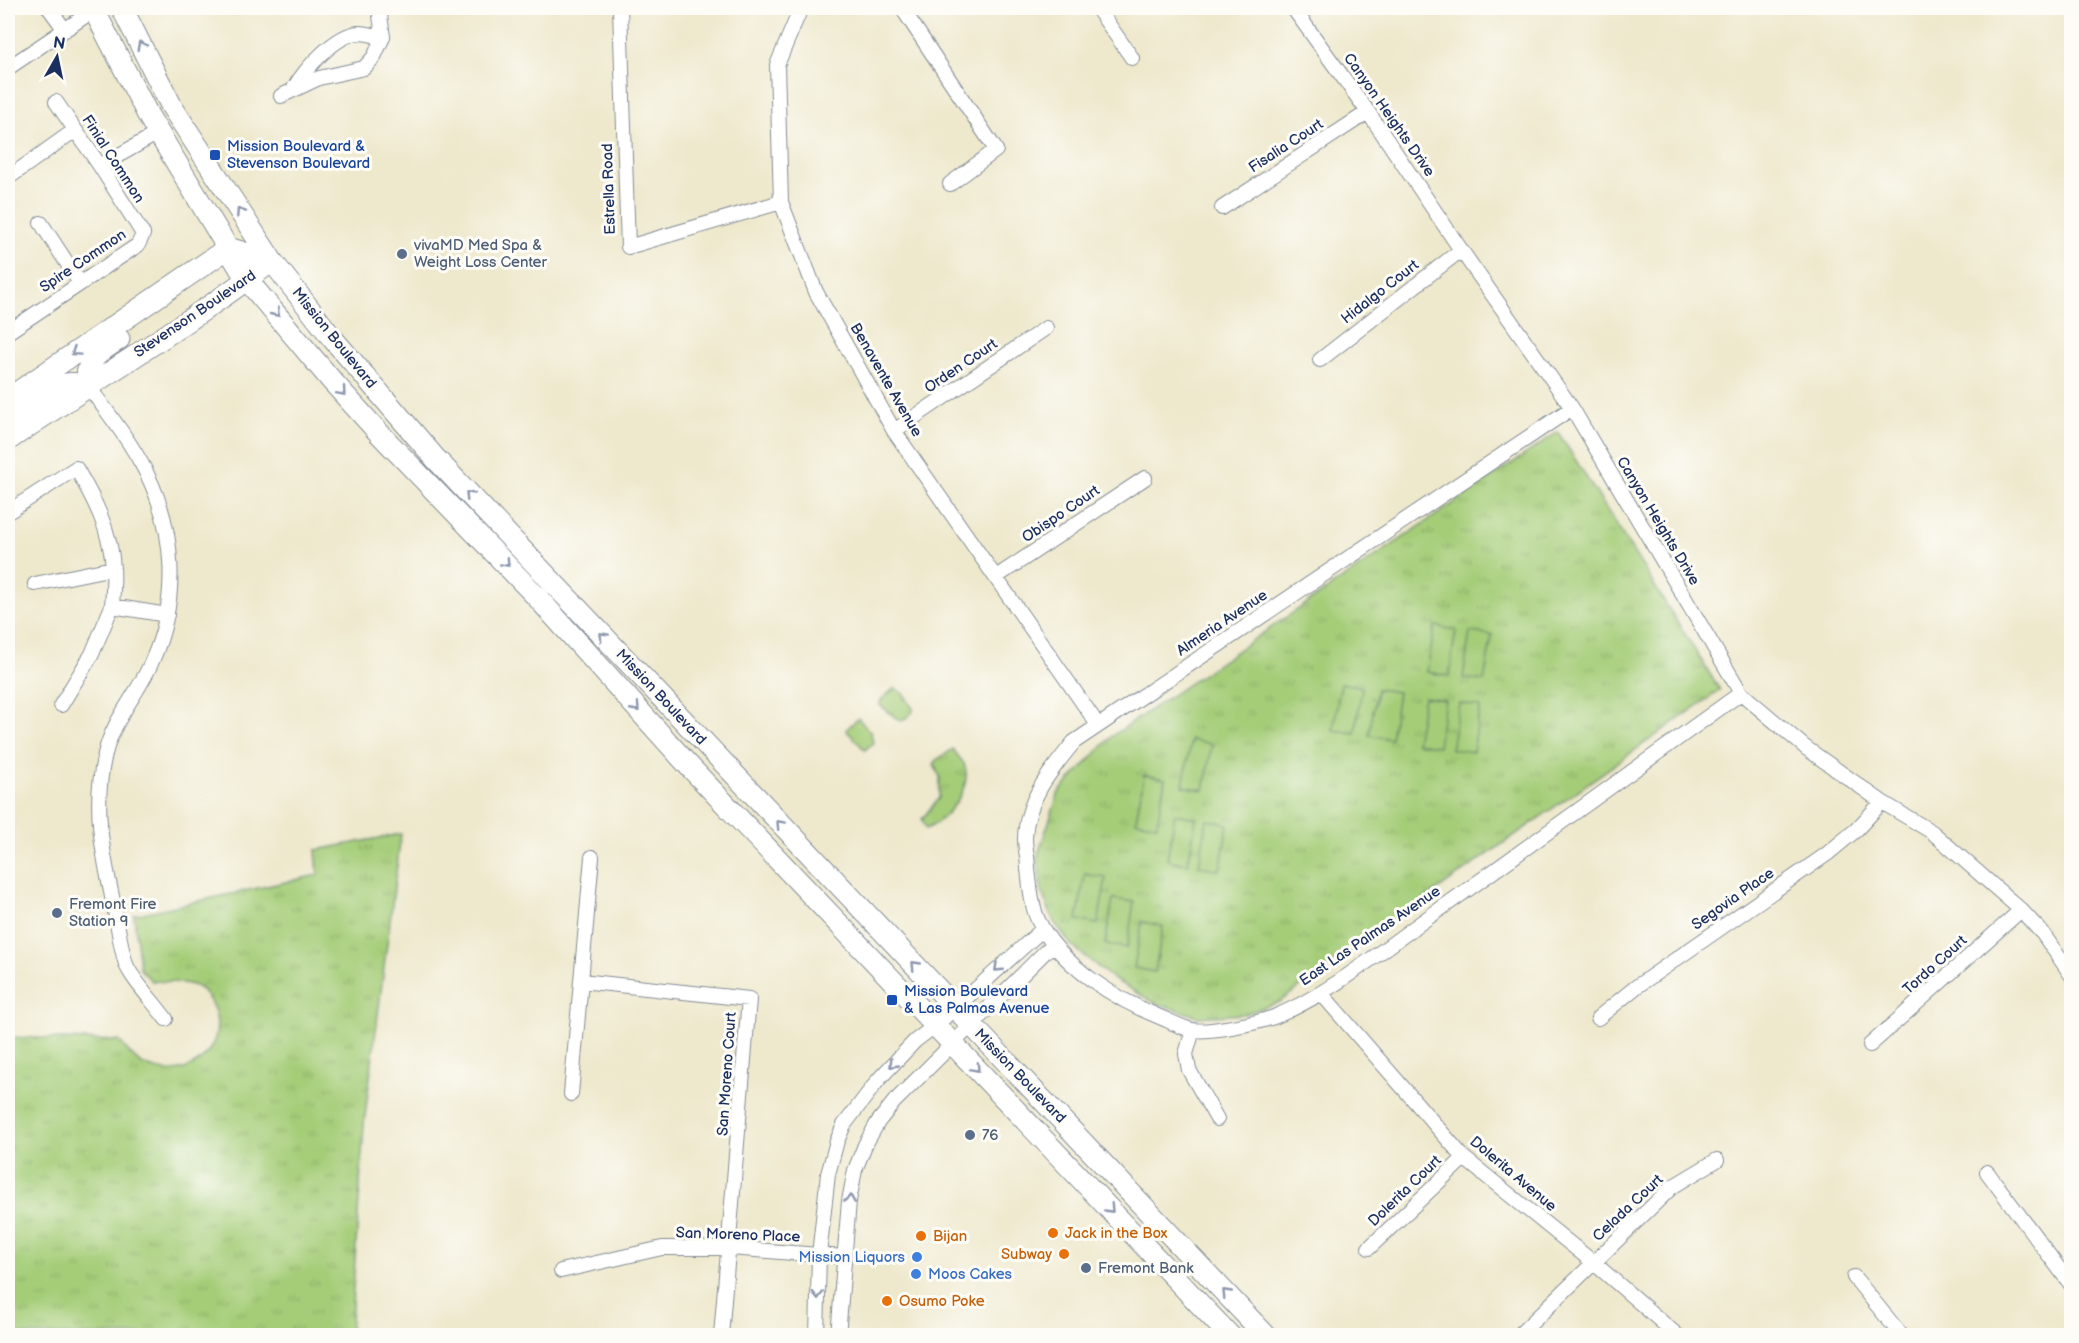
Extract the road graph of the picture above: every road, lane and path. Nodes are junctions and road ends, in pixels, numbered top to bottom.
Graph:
1 (50, 8) edge
2 (122, 8) edge
3 (379, 8) edge
4 (620, 8) edge
5 (801, 8) edge
6 (902, 8) edge
7 (1097, 8) edge
8 (1293, 8) edge
9 (94, 9) edge
10 (65, 30) junction
11 (383, 37) junction
12 (1132, 58) dead end
13 (8, 68) edge
14 (56, 102) dead end
15 (1368, 112) junction
16 (77, 133) junction
17 (158, 133) junction
18 (100, 166) junction
19 (8, 178) edge
20 (950, 184) dead end
21 (781, 202) junction
22 (1222, 208) dead end
23 (41, 223) dead end
24 (143, 234) joint
25 (228, 248) junction
26 (1461, 250) junction
27 (272, 261) junction
28 (191, 273) junction
29 (247, 280) junction
30 (80, 284) junction
31 (1046, 328) dead end
32 (8, 332) edge
33 (1320, 360) dead end
34 (88, 386) junction
35 (8, 399) edge
36 (1572, 408) junction
37 (8, 417) edge
38 (894, 431) junction
39 (8, 440) edge
40 (1145, 478) dead end
41 (8, 512) edge
42 (113, 568) junction
43 (996, 577) junction
44 (34, 584) dead end
45 (112, 606) junction
46 (167, 615) junction
47 (1741, 693) junction
48 (61, 705) dead end
49 (1098, 725) junction
50 (1882, 802) junction
51 (592, 856) dead end
52 (2021, 909) junction
53 (1042, 929) junction
54 (1053, 944) junction
55 (2072, 976) edge
56 (581, 981) junction
57 (1321, 993) junction
58 (955, 1008) junction
59 (1598, 1018) dead end
60 (166, 1019) dead end
61 (936, 1025) junction
62 (971, 1025) junction
63 (1193, 1030) junction
64 (953, 1043) junction
65 (1870, 1045) dead end
66 (571, 1094) dead end
67 (1217, 1119) dead end
68 (1464, 1158) junction
69 (1717, 1160) dead end
70 (1987, 1172) dead end
71 (730, 1248) junction
72 (1369, 1248) dead end
73 (819, 1255) junction
74 (844, 1257) junction
75 (1594, 1263) junction
76 (561, 1271) dead end
77 (1854, 1277) dead end
78 (2072, 1286) edge
79 (721, 1335) edge
80 (817, 1335) edge
81 (838, 1335) edge
82 (1230, 1335) edge
83 (1266, 1335) edge
84 (1518, 1335) edge
85 (1678, 1335) edge
86 (1902, 1335) edge

1 - 10 street
27 -> 2 main road, Mission Boulevard
3 - 11 street
4 - 21 street, Estrella Road
5 - 21 street, Benavente Avenue
6 - 20 street
7 - 12 street
8 - 15 street, Canyon Heights Drive
9 - 10 street
9 - 17 main road, Mission Boulevard
10 - 13 street
11 - 11 street
14 - 16 street, Finial Common
15 - 22 street, Fisalia Court
15 - 26 street, Canyon Heights Drive
16 - 18 street, Finial Common
16 - 19 street
17 - 18 street
17 - 25 main road, Mission Boulevard
18 - 24 street, Finial Common
21 - 38 street, Benavente Avenue
23 - 30 street
24 - 30 street, Spire Common
25 - 27 main road, Stevenson Boulevard
25 - 28 main road
25 - 29 main road, Mission Boulevard
26 - 33 street, Hidalgo Court
26 - 36 street, Canyon Heights Drive
27 - 29 main road, Stevenson Boulevard
58 -> 27 main road, Mission Boulevard
28 - 34 main road
28 -> 35 main road
29 - 34 main road, Stevenson Boulevard
29 -> 61 main road, Mission Boulevard
30 - 32 street, Spire Common
31 - 38 street, Orden Court
34 - 37 main road
34 - 39 main road, Stevenson Boulevard
34 - 46 street
36 - 47 street, Canyon Heights Drive
36 - 49 street, Almeria Avenue
38 - 43 street, Benavente Avenue
40 - 43 street, Obispo Court
41 - 42 street
42 - 44 street
42 - 45 street
43 - 49 street, Benavente Avenue
45 - 46 street
45 - 48 street
46 - 60 street
47 - 50 street, Canyon Heights Drive
47 - 57 street, East Las Palmas Avenue
49 - 53 street, Almeria Avenue
50 - 52 street, Canyon Heights Drive
50 - 59 street, Segovia Place
51 - 56 street
52 - 55 street, Canyon Heights Drive
52 - 65 street, Tordo Court
53 - 54 street, Almeria Avenue
53 -> 58 street
54 - 62 street
54 - 63 street, East Las Palmas Avenue
56 - 66 street
56 - 71 street, San Moreno Court
57 - 63 street, East Las Palmas Avenue
57 - 68 street, Dolerita Avenue
58 - 61 street
58 - 62 main road, Mission Boulevard
61 - 64 main road, Mission Boulevard
61 -> 73 street
62 - 64 street
83 -> 62 main road, Mission Boulevard
63 - 67 street
74 -> 64 street
64 -> 82 main road, Mission Boulevard
68 - 72 street, Dolerita Court
68 - 75 street, Dolerita Avenue
69 - 75 street, Celada Court
70 - 78 street
71 - 73 street, San Moreno Place
71 - 76 street, San Moreno Place
71 - 79 street
73 - 74 street, San Moreno Place
73 -> 80 street
74 - 81 street
75 - 84 street, Celada Court
75 - 85 street, Dolerita Avenue
77 - 86 street

